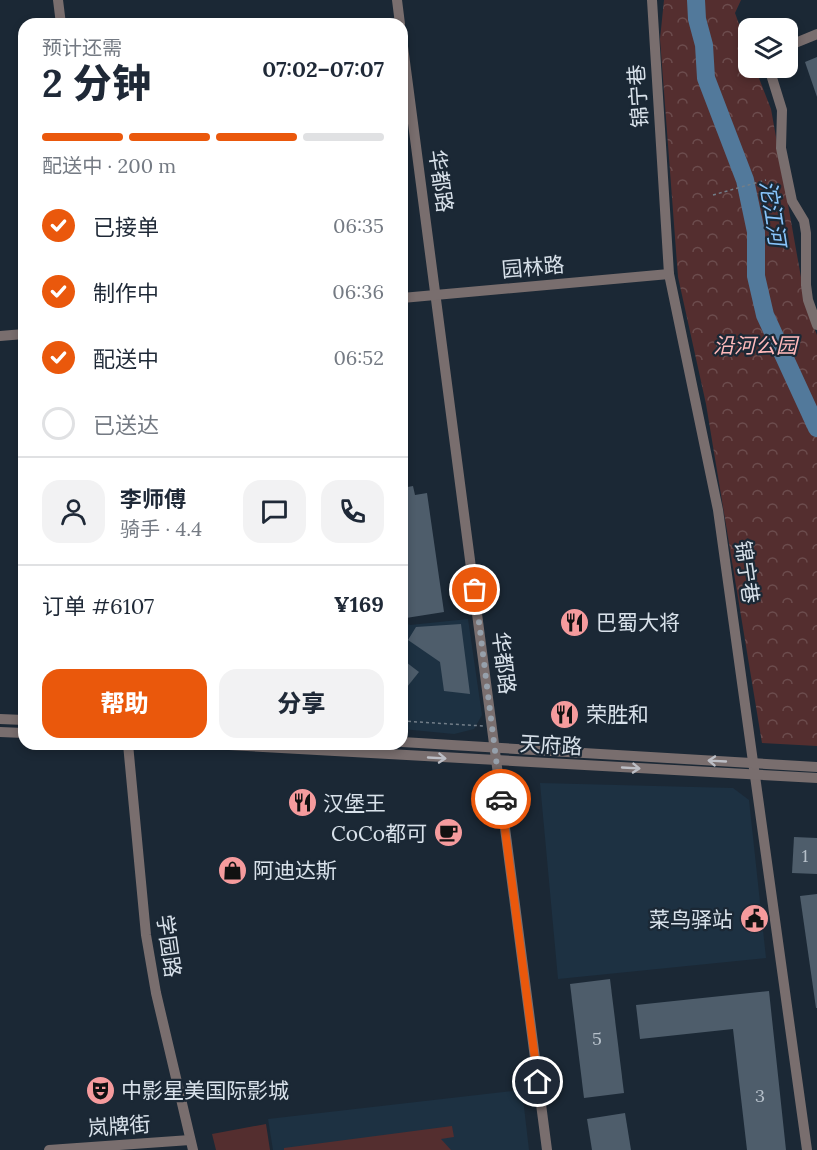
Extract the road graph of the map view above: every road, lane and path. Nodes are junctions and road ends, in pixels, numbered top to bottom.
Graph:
1 (58, 0) edge
2 (397, 0) edge
3 (652, 0) edge
4 (60, 18) edge
5 (399, 18) edge
6 (817, 34) edge
7 (798, 42) edge
8 (772, 78) edge
9 (408, 84) edge
10 (766, 180) dead end
11 (713, 195) dead end
12 (669, 274) junction
13 (436, 295) junction
14 (408, 297) edge
15 (817, 325) edge
16 (18, 334) edge
17 (0, 336) edge
18 (0, 719) edge
19 (18, 720) edge
20 (408, 721) edge
21 (492, 727) junction
22 (0, 732) edge
23 (18, 733) edge
24 (408, 742) edge
25 (495, 748) junction
26 (129, 750) edge
27 (311, 750) edge
28 (496, 761) junction
29 (753, 763) junction
30 (817, 767) edge
31 (756, 775) junction
32 (817, 778) edge
33 (192, 1145) edge
34 (49, 1150) edge
35 (547, 1150) edge
36 (807, 1150) edge

1 - 4 street
2 - 5 street
3 - 12 street, 锦宁巷
6 - 7 street
8 - 15 street
9 - 13 street, 华都路
10 - 11 path
12 - 13 street, 园林路
12 - 29 street, 锦宁巷
13 - 14 street, 园林路
13 - 21 street, 华都路
16 - 17 street
18 - 19 street
20 - 21 path
21 - 25 street, 华都路
22 - 23 street
24 - 25 street, 天府路
25 - 28 street, 华都路
29 -> 25 street, 天府路
26 - 33 street, 学园路
27 -> 28 street, 天府路
28 -> 31 street, 天府路
28 - 35 street, 华都路
29 - 30 street, 天府路
29 - 31 street, 锦宁巷
31 - 32 street, 天府路
31 - 36 street, 锦宁巷
33 - 34 street, 岚牌街

